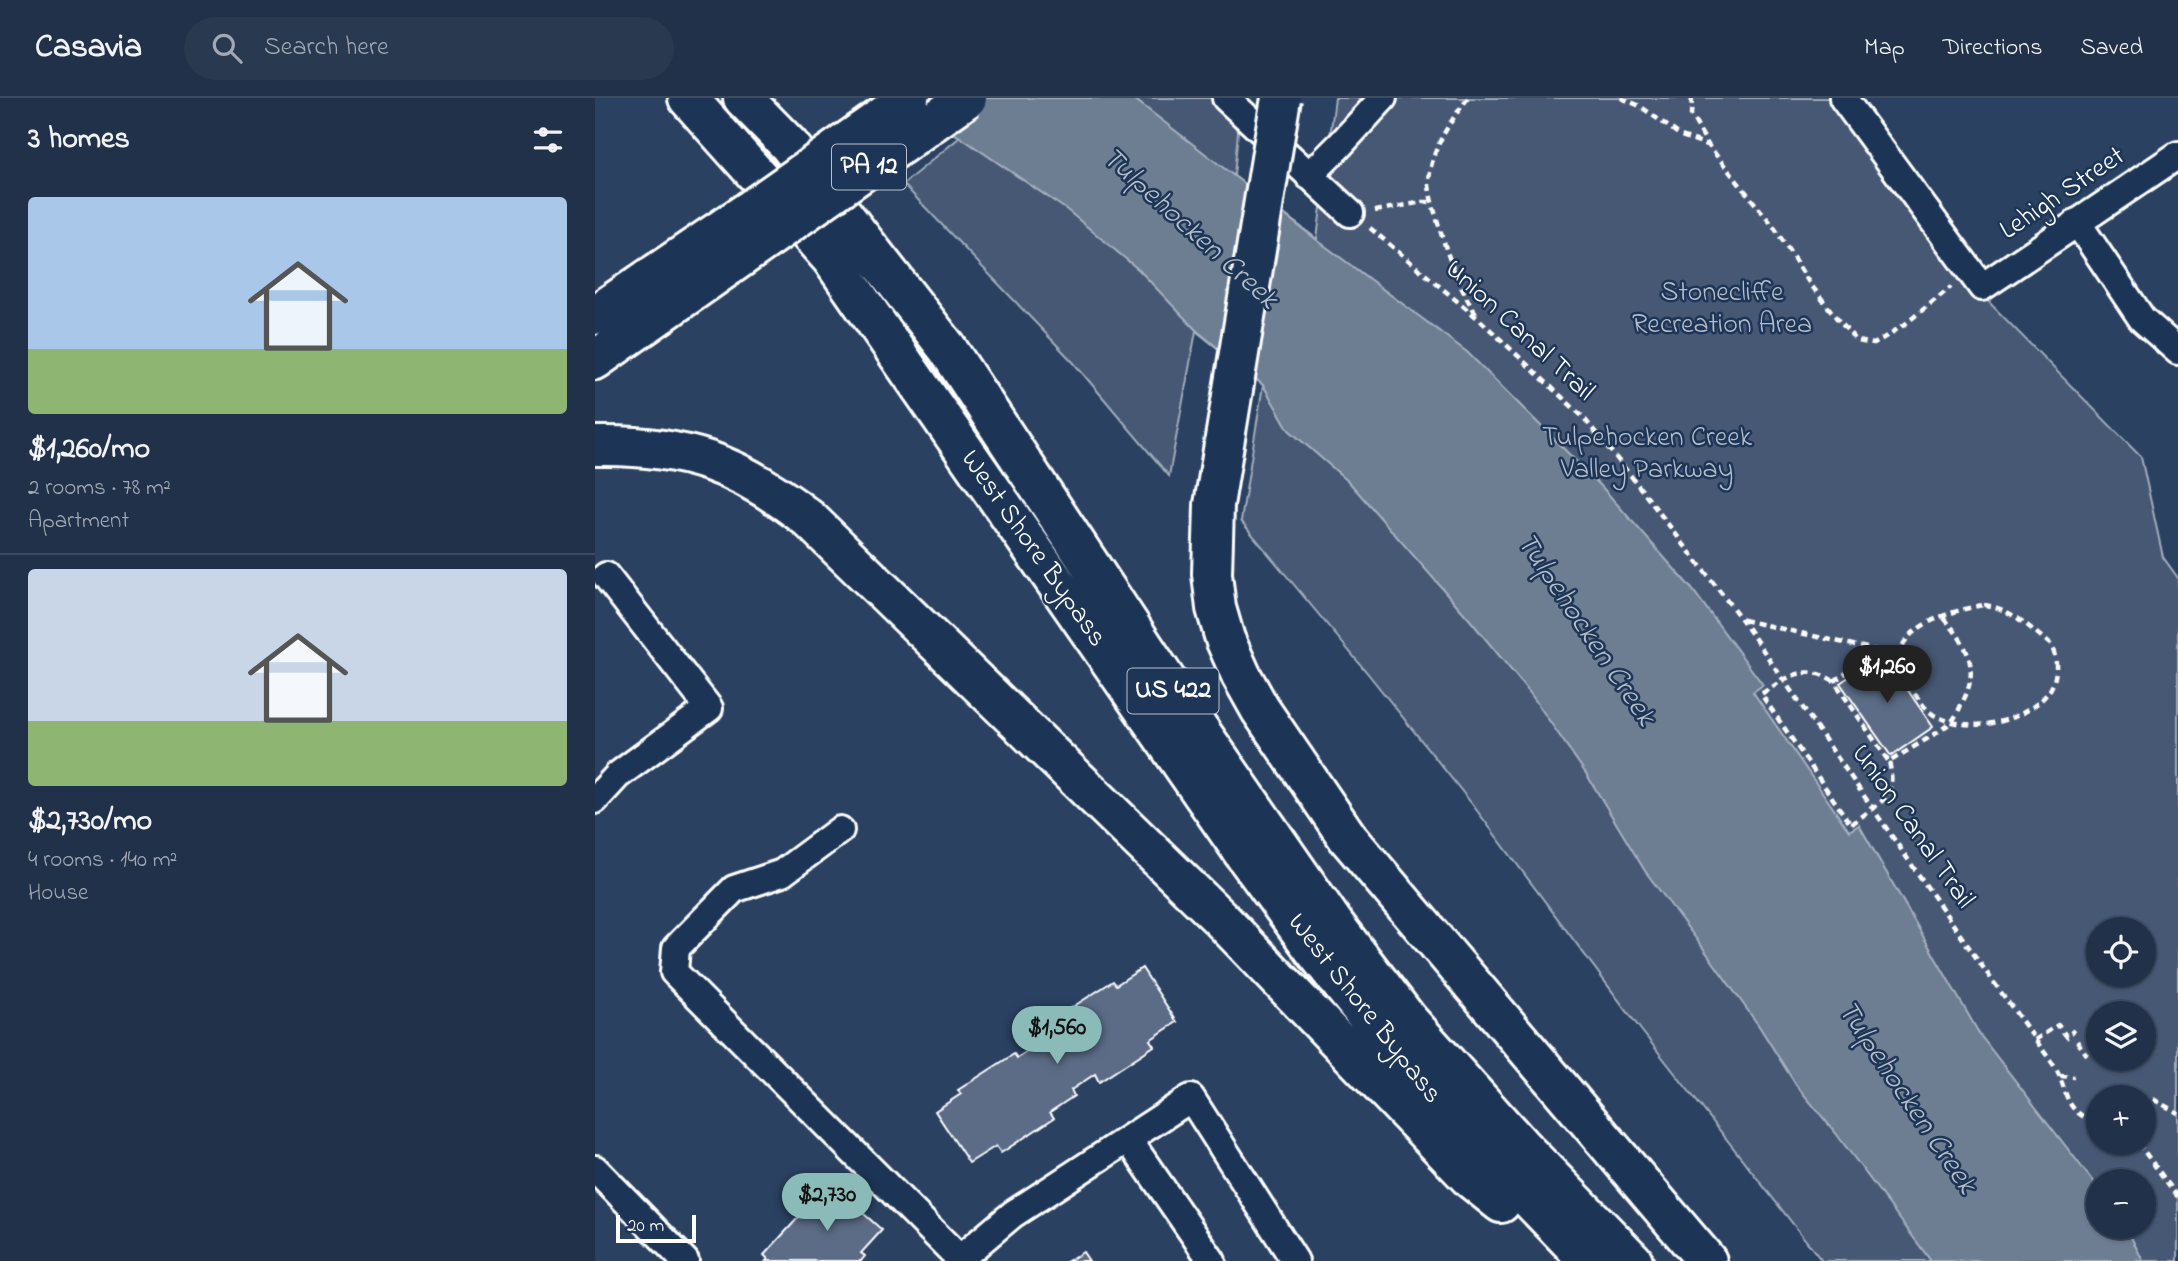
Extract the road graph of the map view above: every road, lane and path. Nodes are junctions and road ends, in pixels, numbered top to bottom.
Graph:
1 (688, 98) edge
2 (743, 98) edge
3 (909, 98) edge
4 (967, 98) edge
5 (1227, 98) edge
6 (1281, 98) edge
7 (1383, 98) edge
8 (1468, 98) edge
9 (1621, 98) edge
10 (1692, 98) edge
11 (1843, 98) edge
12 (1708, 145) junction
13 (2178, 155) edge
14 (1309, 176) junction
15 (1432, 202) junction
16 (1350, 213) junction
17 (2077, 222) junction
18 (760, 223) junction
19 (1976, 278) junction
20 (595, 315) edge
21 (1481, 321) junction
22 (2178, 351) edge
23 (595, 360) edge
24 (595, 446) edge
25 (606, 576) dead end
26 (1943, 617) junction
27 (1742, 620) junction
28 (1880, 651) junction
29 (1899, 651) junction
30 (1784, 681) junction
31 (1834, 681) junction
32 (1952, 722) junction
33 (1889, 762) junction
34 (595, 800) edge
35 (1874, 810) junction
36 (840, 830) dead end
37 (2074, 1030) dead end
38 (2035, 1040) junction
39 (2077, 1041) dead end
40 (2086, 1054) edge
41 (2060, 1076) junction
42 (2074, 1077) dead end
43 (2156, 1101) edge
44 (2178, 1113) edge
45 (2086, 1119) edge
46 (1128, 1139) junction
47 (2147, 1155) edge
48 (595, 1169) edge
49 (2178, 1197) edge
50 (959, 1260) edge
51 (685, 1261) edge
52 (1212, 1261) edge
53 (1295, 1261) edge
54 (1574, 1261) edge
55 (1589, 1261) edge
56 (1633, 1261) edge
57 (1707, 1261) edge

1 - 55 highway, West Shore Bypass
2 - 56 highway, West Shore Bypass / US 422
3 - 18 highway, PA 12, bridge
4 - 18 highway, PA 12, bridge
5 - 14 street
6 - 57 highway, bridge
7 - 14 street
8 - 15 path
9 - 12 path
10 - 12 path
11 - 19 street
12 - 19 path
13 - 17 street, Lehigh Street
14 - 16 street
15 - 16 path
15 - 21 path
16 - 21 path, Union Canal Trail
17 - 19 street, Lehigh Street
17 - 22 street
18 - 20 highway, PA 12
18 - 23 highway, PA 12
21 - 27 path, Union Canal Trail
24 - 54 highway
25 - 34 street
26 - 29 path
26 - 32 path
26 - 32 path
27 - 28 path
27 - 30 path, Union Canal Trail
28 - 29 path
28 - 31 path
29 - 32 path
30 - 31 path
30 - 35 path, Union Canal Trail
30 - 35 path
31 - 33 path
32 - 33 path
33 - 35 path
35 - 38 path, Union Canal Trail
36 - 50 street
37 - 38 path
38 - 41 path, Union Canal Trail
39 - 40 path
41 - 42 path
41 - 45 path, Union Canal Trail
43 - 44 path
46 - 50 street
46 - 52 street
46 - 53 street
47 - 49 path
48 - 51 street

